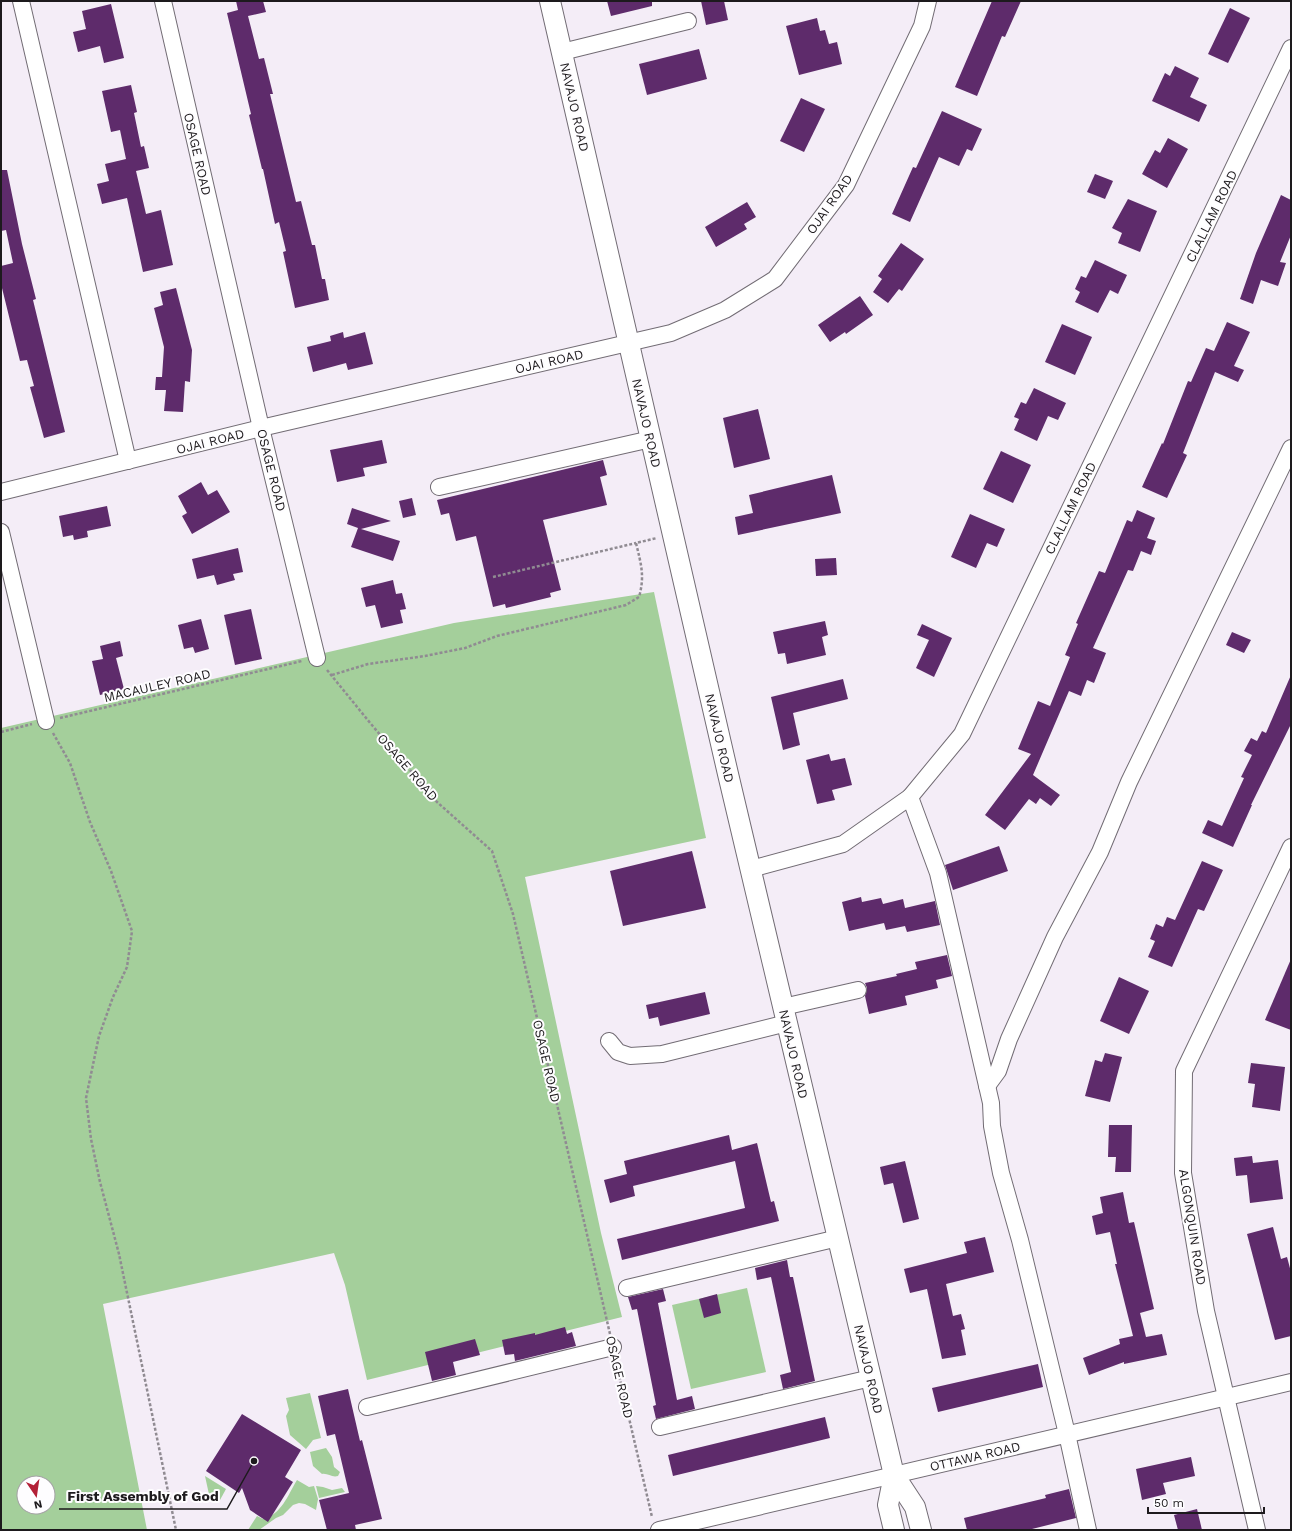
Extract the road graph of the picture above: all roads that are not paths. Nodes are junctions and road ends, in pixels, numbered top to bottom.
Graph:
1 (21, 1) edge
2 (163, 1) edge
3 (550, 1) edge
4 (928, 1) edge
5 (688, 21) dead end
6 (1291, 48) edge
7 (562, 52) junction
8 (628, 343) junction
9 (262, 428) junction
10 (651, 439) junction
11 (1291, 448) edge
12 (128, 461) junction
13 (439, 487) dead end
14 (1, 492) edge
15 (1, 532) edge
16 (318, 658) road end
17 (46, 721) road end
18 (910, 797) junction
19 (1291, 847) edge
20 (751, 869) junction
21 (858, 990) dead end
22 (785, 1015) junction
23 (609, 1041) dead end
24 (987, 1086) junction
25 (838, 1238) junction
26 (627, 1288) dead end
27 (613, 1347) road end
28 (870, 1378) junction
29 (1291, 1382) edge
30 (1226, 1397) junction
31 (367, 1407) dead end
32 (660, 1427) dead end
33 (1067, 1434) junction
34 (894, 1475) junction
35 (661, 1528) edge
36 (894, 1530) edge
37 (921, 1530) edge
38 (1088, 1530) edge
39 (1257, 1530) edge

1 - 12 street
2 - 9 street, OSAGE ROAD
3 - 7 main road, NAVAJO ROAD
4 - 8 street, OJAI ROAD
5 - 7 street
6 - 18 street, CLALLAM ROAD
7 - 8 main road, NAVAJO ROAD
8 - 9 street, OJAI ROAD
8 - 10 main road, NAVAJO ROAD
9 - 12 street, OJAI ROAD
9 - 16 street, OSAGE ROAD
10 - 13 street
10 - 20 main road, NAVAJO ROAD
11 - 24 street
12 - 14 street, OJAI ROAD
15 - 17 street
18 - 20 street, CLALLAM ROAD
18 - 24 street
19 - 30 street, ALGONQUIN ROAD
20 - 22 main road, NAVAJO ROAD
21 - 22 street
22 - 23 street
22 - 25 main road, NAVAJO ROAD
24 - 33 street
25 - 26 street
25 - 28 main road, NAVAJO ROAD
27 - 31 street
28 - 32 street
28 - 34 main road, NAVAJO ROAD
29 - 30 street, OTTAWA ROAD
30 - 33 street, OTTAWA ROAD
30 - 39 street, ALGONQUIN ROAD
33 - 34 street, OTTAWA ROAD
33 - 38 street
34 - 35 street, OTTAWA ROAD
34 - 36 main road, NAVAJO ROAD
34 - 37 main road, NAVAJO ROAD

